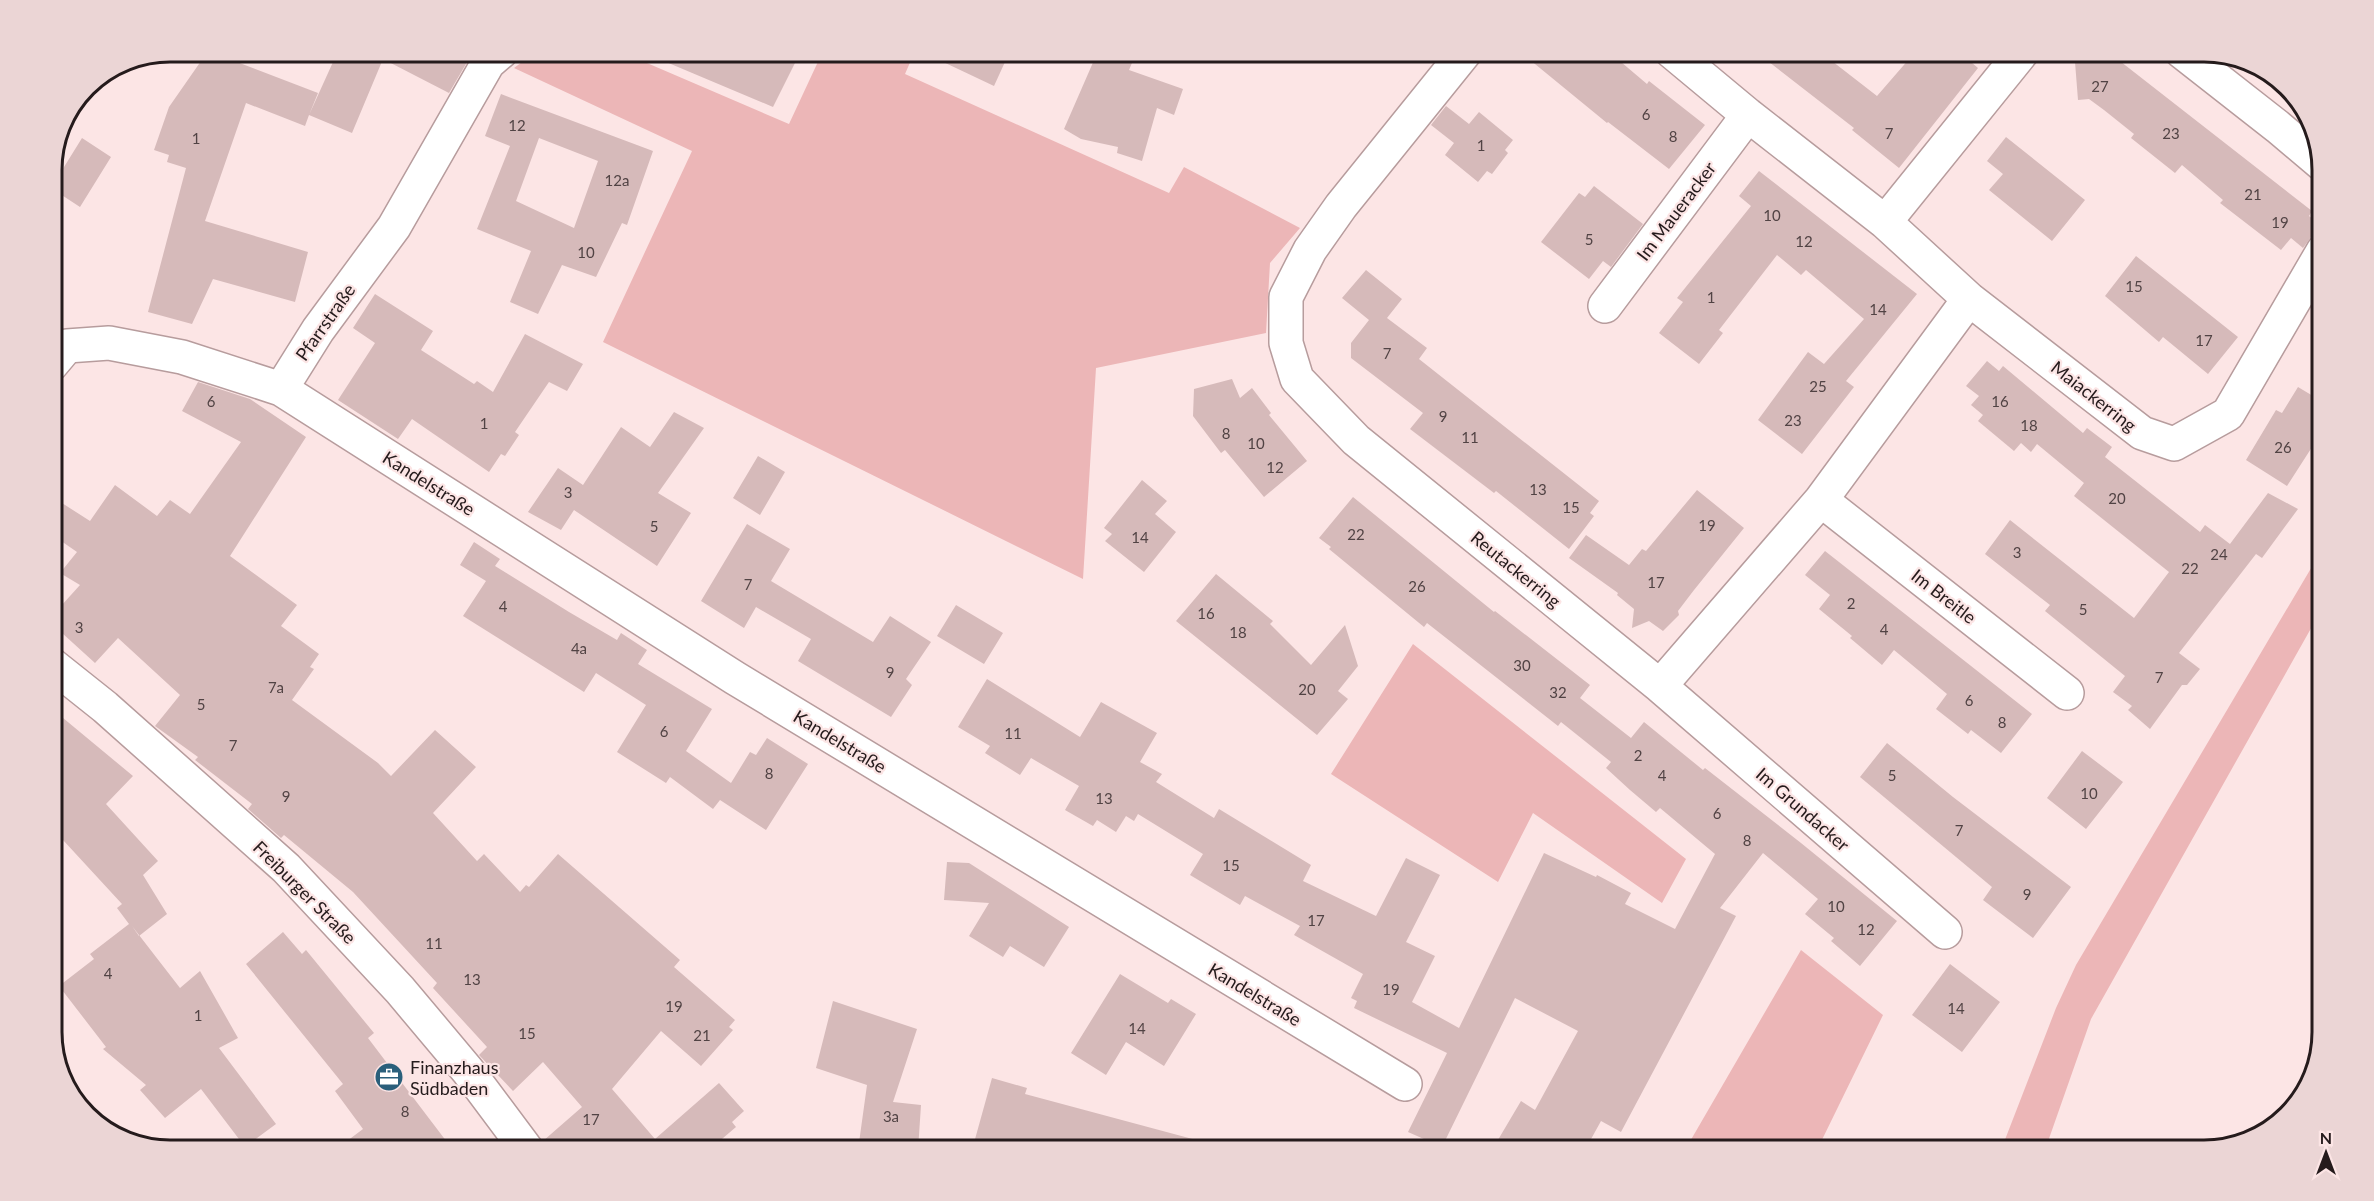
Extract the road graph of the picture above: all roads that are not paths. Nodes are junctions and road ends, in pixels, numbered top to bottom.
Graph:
1 (489, 62) edge
2 (1457, 62) edge
3 (1684, 62) edge
4 (2013, 62) edge
5 (2195, 62) edge
6 (1748, 115) junction
7 (2311, 155) edge
8 (1885, 222) junction
9 (2312, 270) edge
10 (1969, 299) junction
11 (1605, 306) dead end
12 (62, 352) edge
13 (281, 388) junction
14 (1821, 500) junction
15 (62, 673) edge
16 (1660, 686) junction
17 (2067, 693) dead end
18 (1945, 932) dead end
19 (1405, 1084) dead end
20 (520, 1140) edge

1 - 13 street, Pfarrstraße
2 - 16 street, Reutackerring
3 - 6 street, Maiackerring
4 - 8 street
5 - 7 street
6 - 8 street, Maiackerring
6 - 11 street, Im Maueracker
8 - 10 street, Maiackerring
9 - 10 street, Maiackerring
10 - 14 street
12 - 13 street
13 - 19 street, Kandelstraße
14 - 16 street
14 - 17 street, Im Breitle
15 - 20 street, Freiburger Straße
16 - 18 street, Im Grundacker

